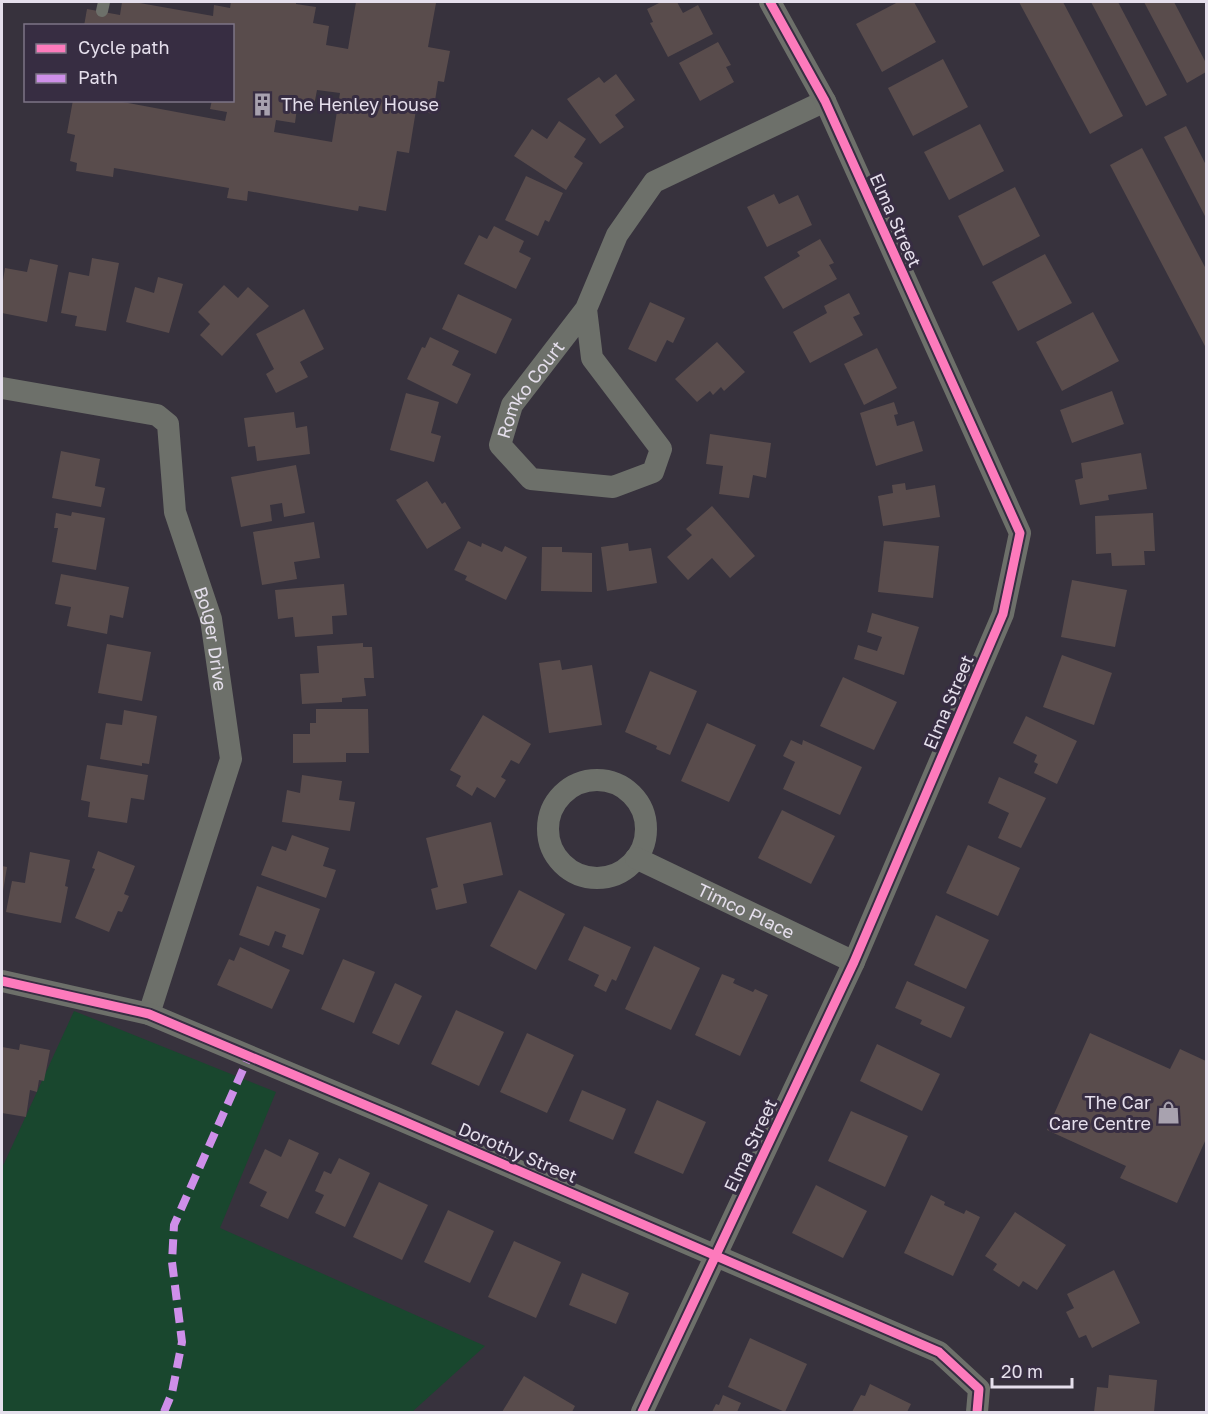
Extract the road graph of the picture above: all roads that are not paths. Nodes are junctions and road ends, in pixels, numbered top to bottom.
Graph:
1 (770, 2) edge
2 (825, 101) junction
3 (586, 309) junction
4 (2, 388) edge
5 (636, 858) junction
6 (854, 962) junction
7 (2, 981) edge
8 (149, 1014) junction
9 (716, 1256) junction
10 (642, 1413) edge
11 (977, 1413) edge

1 - 2 street, Elma Street
2 - 3 street, Romko Court
2 - 6 street, Elma Street
3 - 3 street, Romko Court
4 - 8 street, Bolger Drive
5 - 5 street
5 - 6 street, Timco Place
6 - 9 street, Elma Street
7 - 8 street, Dorothy Street
8 - 9 street, Dorothy Street
9 - 10 street, Elma Street
9 - 11 street, Dorothy Street

